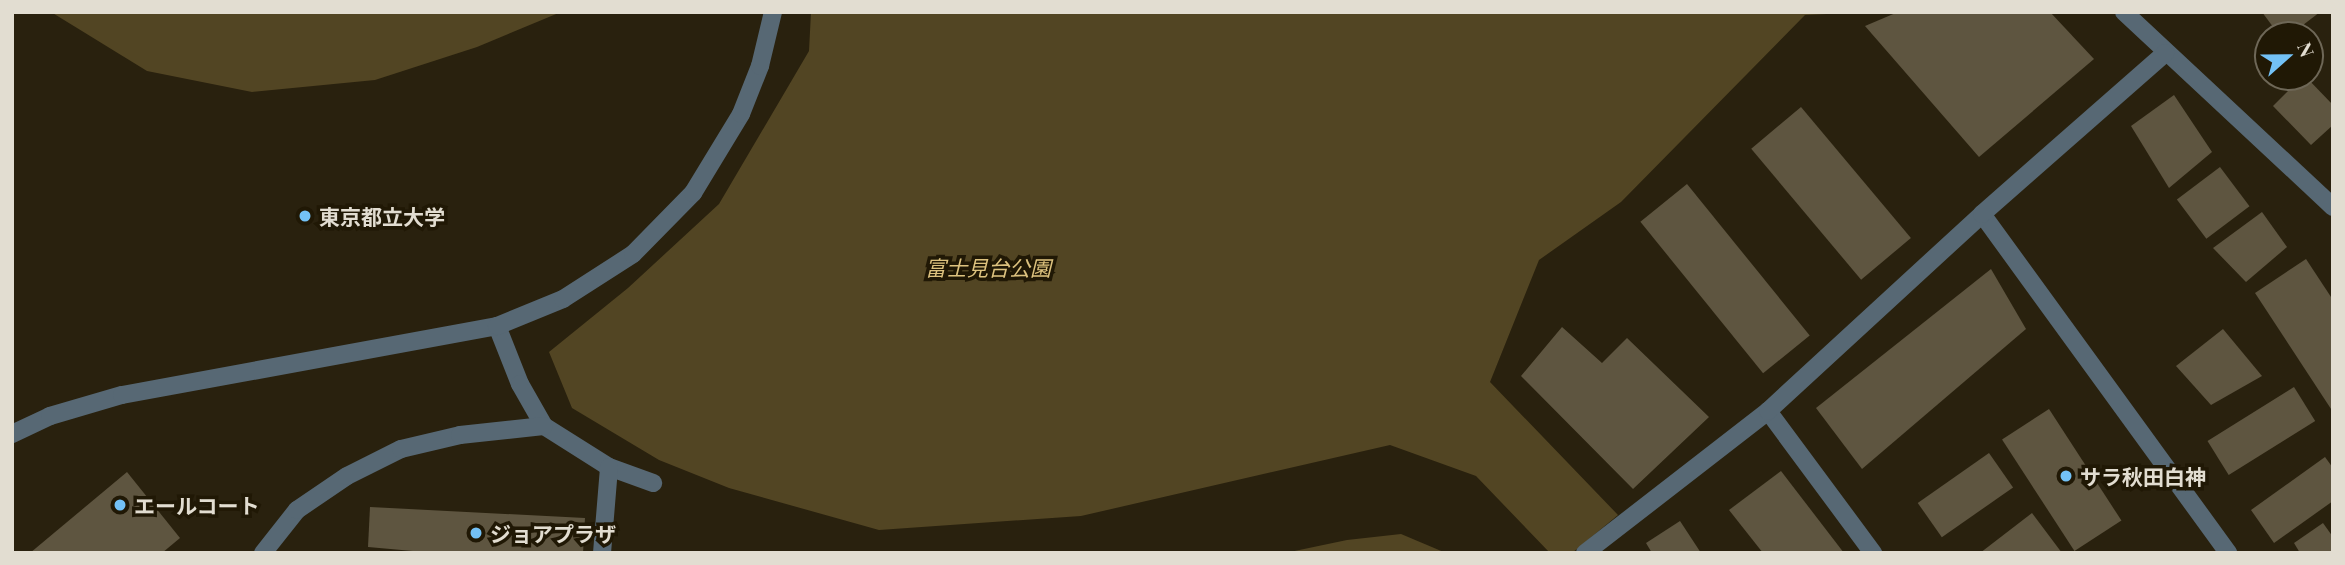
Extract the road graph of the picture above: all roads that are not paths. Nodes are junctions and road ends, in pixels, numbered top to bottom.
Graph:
1 (773, 12) edge
2 (2124, 12) edge
3 (2165, 53) junction
4 (2333, 207) edge
5 (1982, 214) junction
6 (497, 326) junction
7 (1768, 411) junction
8 (544, 426) junction
9 (12, 434) edge
10 (609, 467) junction
11 (653, 483) dead end
12 (263, 553) edge
13 (602, 553) edge
14 (1585, 553) edge
15 (1873, 553) edge
16 (2228, 553) edge

1 - 6 street
2 - 3 street
3 - 4 street
3 - 5 street
5 - 7 street
5 - 16 street
6 - 8 street
6 - 9 street
7 - 14 street
7 - 15 street
8 - 10 street
8 - 12 street
10 - 11 street
10 - 13 street

